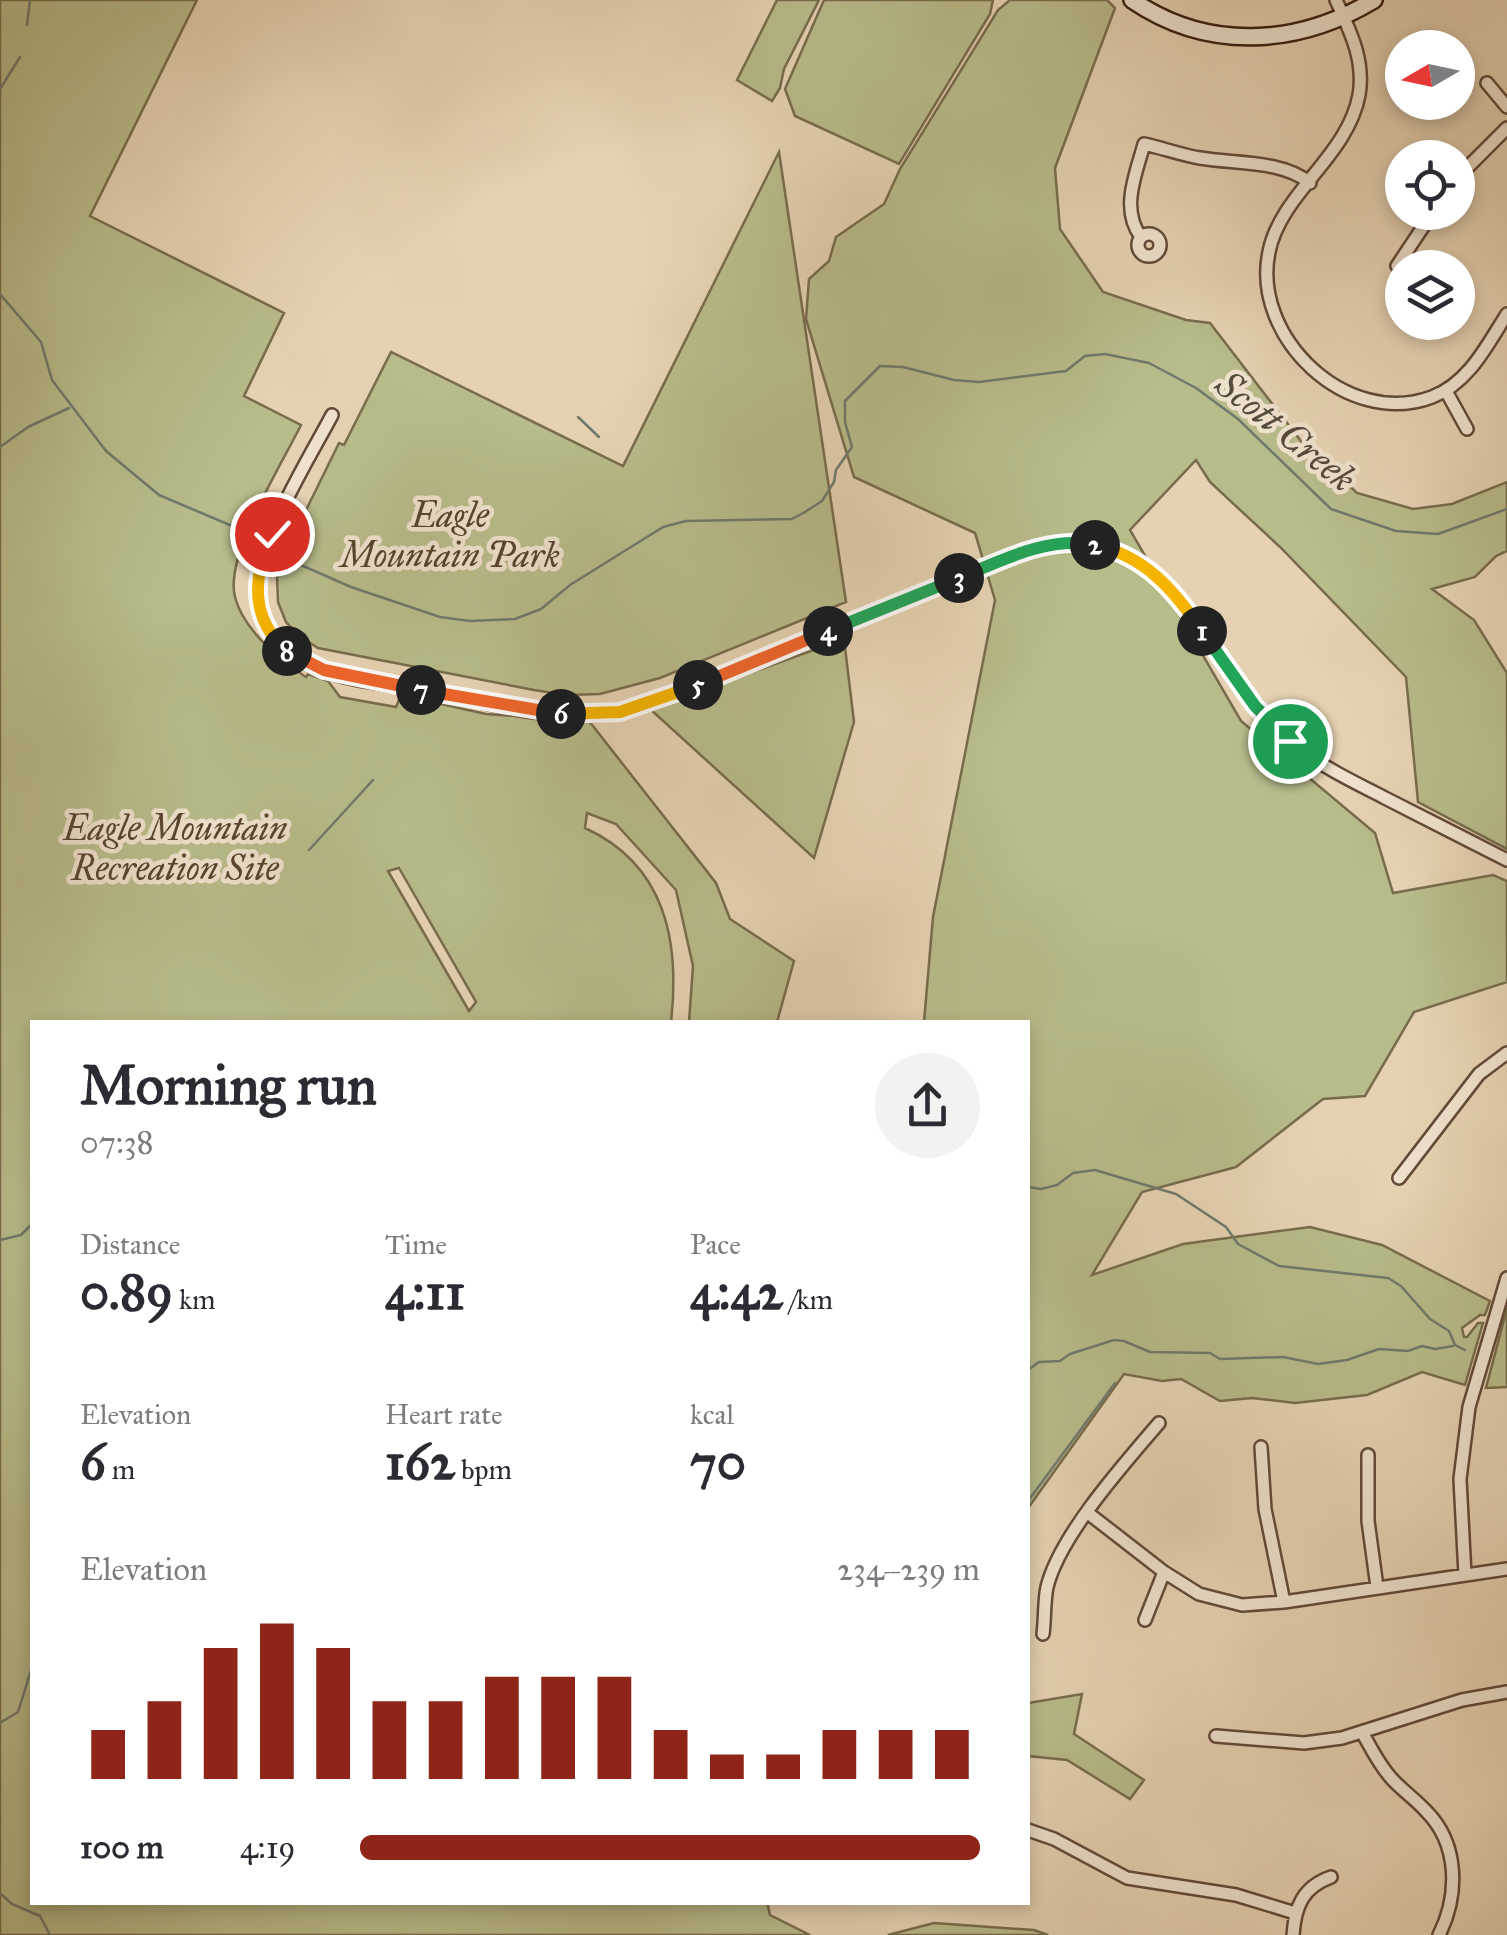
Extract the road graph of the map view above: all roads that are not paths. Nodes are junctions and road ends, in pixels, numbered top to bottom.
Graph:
1 (1132, 0) edge
2 (1336, 0) edge
3 (1374, 0) edge
4 (1344, 17) junction
5 (1487, 83) dead end
6 (1507, 107) edge
7 (1507, 128) edge
8 (1475, 160) edge
9 (1310, 183) junction
10 (1140, 237) dead end
11 (1507, 314) edge
12 (1446, 391) junction
13 (332, 414) dead end
14 (1466, 429) dead end
15 (1507, 860) edge
16 (1507, 1053) edge
17 (1399, 1178) dead end
18 (1507, 1278) edge
19 (1503, 1298) edge
20 (1158, 1423) dead end
21 (1261, 1446) dead end
22 (1368, 1455) dead end
23 (1088, 1513) junction
24 (1507, 1569) edge
25 (1164, 1572) junction
26 (1465, 1576) junction
27 (1377, 1586) junction
28 (1284, 1602) junction
29 (1144, 1620) dead end
30 (1043, 1634) dead end
31 (1507, 1692) edge
32 (1362, 1732) junction
33 (1216, 1736) dead end
34 (1030, 1831) edge
35 (1331, 1877) dead end
36 (1295, 1913) junction
37 (1293, 1935) edge
38 (1439, 1935) edge

1 - 4 street
2 - 4 street
3 - 4 street
4 - 9 street
5 - 6 street
7 - 8 street
9 - 10 street
9 - 12 street
11 - 12 street
12 - 14 street
13 - 15 street
16 - 17 street
18 - 19 street
19 - 26 street
20 - 23 street
21 - 28 street
22 - 27 street
23 - 25 street
23 - 30 street
24 - 26 street
25 - 28 street
25 - 29 street
26 - 27 street
27 - 28 street
31 - 32 street
32 - 33 street
32 - 38 street
34 - 36 street
35 - 36 street
36 - 37 street

